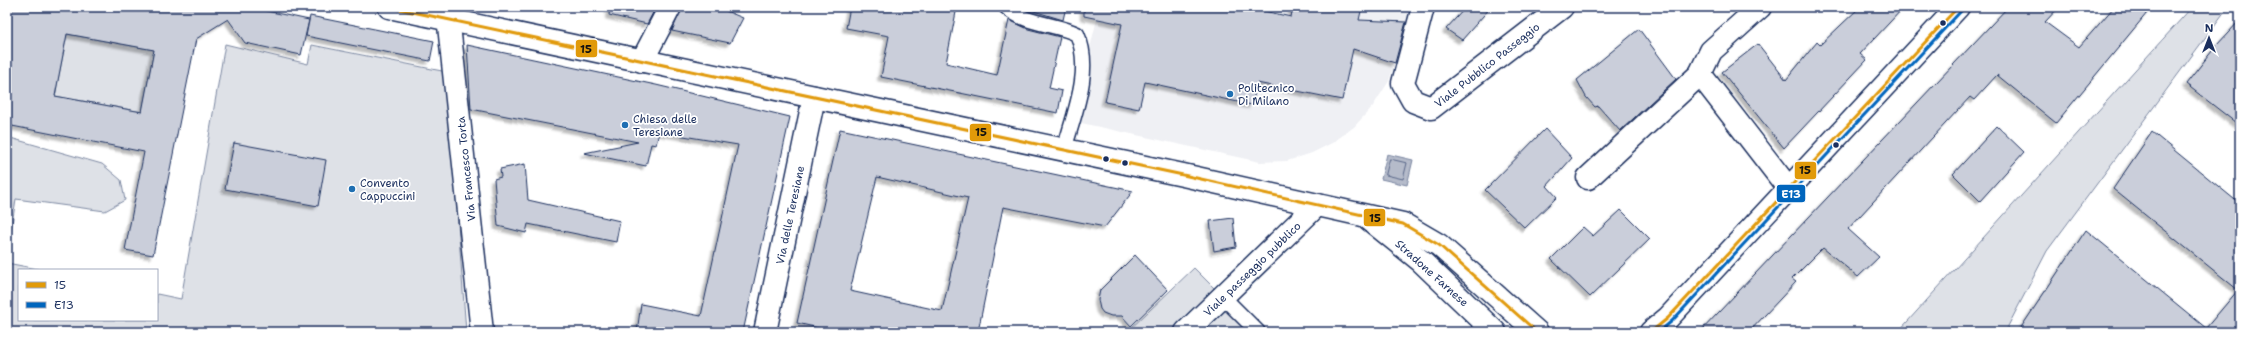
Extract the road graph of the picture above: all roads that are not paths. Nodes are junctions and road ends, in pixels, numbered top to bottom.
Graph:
1 (389, 7) edge
2 (670, 7) edge
3 (1006, 7) edge
4 (1423, 7) edge
5 (1562, 7) edge
6 (1760, 7) edge
7 (1958, 7) edge
8 (448, 13) edge
9 (642, 61) junction
10 (1700, 74) junction
11 (814, 97) junction
12 (1064, 150) junction
13 (1588, 178) dead end
14 (1789, 189) junction
15 (1317, 205) junction
16 (1367, 217) junction
17 (1223, 297) junction
18 (1657, 330) edge
19 (482, 332) edge
20 (765, 332) edge
21 (1186, 332) edge
22 (1258, 332) edge
23 (1494, 332) edge
24 (1537, 332) edge

1 - 8 street, Stradone Farnese
2 - 9 street
3 - 12 lane
4 - 5 street, Viale Pubblico Passeggio
6 - 10 street
7 - 14 street
8 - 9 street, Stradone Farnese
8 - 19 street, Via Francesco Torta
9 - 11 street, Stradone Farnese
10 - 13 street
10 - 14 street
11 - 12 street, Stradone Farnese
11 - 20 street, Via delle Teresiane
12 - 15 street, Stradone Farnese
14 - 18 street
15 - 16 street, Stradone Farnese
15 - 17 street, Viale passeggio pubblico
16 - 23 street, Stradone Farnese
16 - 24 street, Stradone Farnese
17 - 21 street, Viale passeggio pubblico
17 - 22 lane

